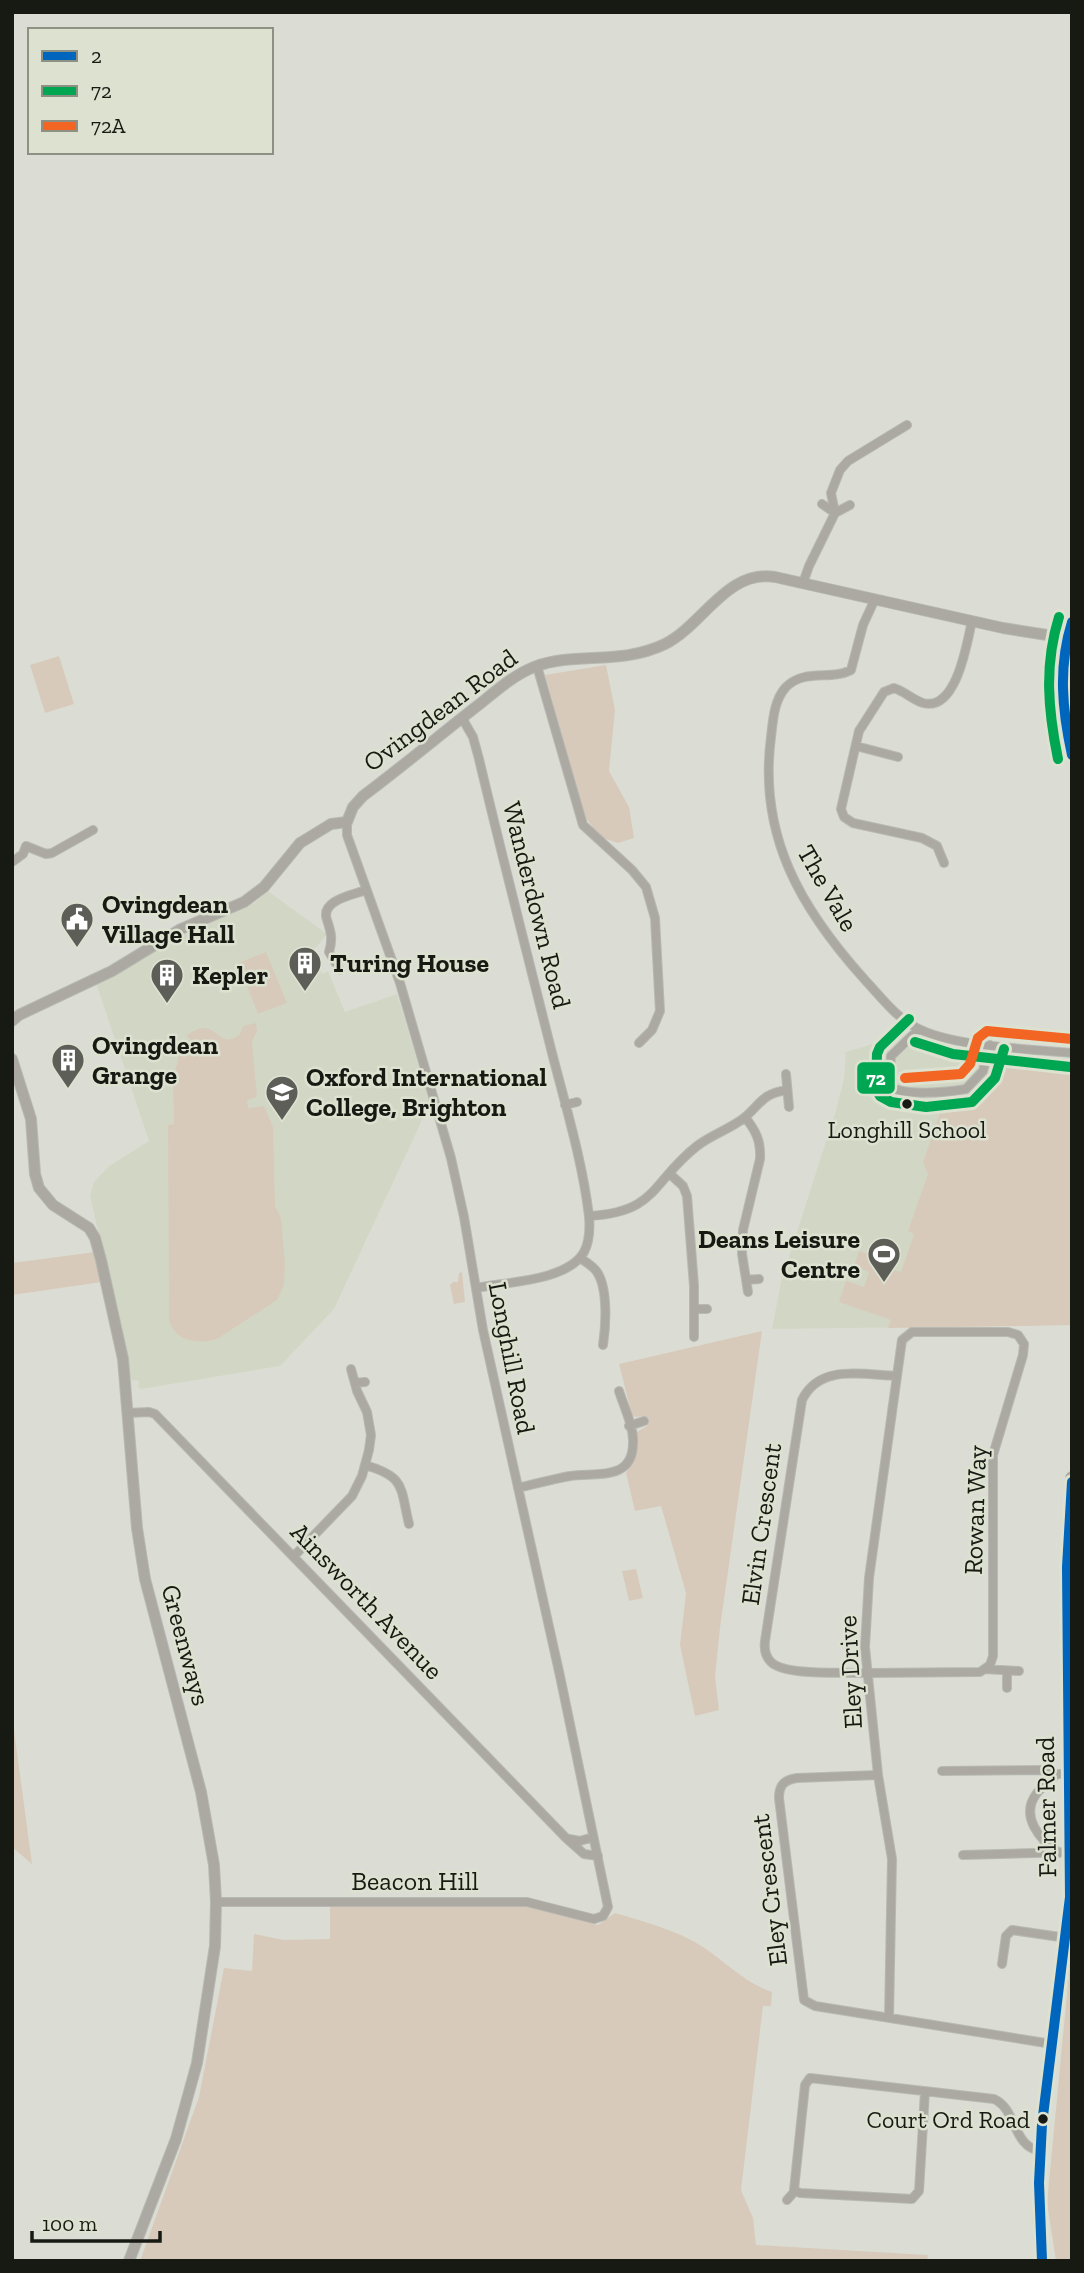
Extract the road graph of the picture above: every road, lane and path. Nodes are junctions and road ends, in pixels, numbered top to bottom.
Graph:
1 (885, 425) dead end
2 (907, 425) dead end
3 (891, 433) junction
4 (822, 504) dead end
5 (850, 505) dead end
6 (835, 513) junction
7 (803, 583) junction
8 (875, 599) junction
9 (972, 621) junction
10 (1072, 621) edge
11 (1066, 638) junction
12 (537, 666) junction
13 (462, 718) junction
14 (856, 746) junction
15 (1072, 756) edge
16 (898, 757) dead end
17 (347, 822) junction
18 (93, 830) dead end
19 (12, 862) edge
20 (944, 863) dead end
21 (366, 890) junction
22 (329, 952) junction
23 (320, 954) dead end
24 (340, 970) dead end
25 (12, 1021) edge
26 (919, 1029) junction
27 (639, 1043) dead end
28 (990, 1045) junction
29 (1072, 1053) edge
30 (12, 1059) edge
31 (786, 1074) dead end
32 (787, 1090) junction
33 (577, 1102) dead end
34 (565, 1105) junction
35 (789, 1107) dead end
36 (745, 1117) junction
37 (670, 1174) junction
38 (589, 1216) junction
39 (580, 1258) junction
40 (759, 1279) dead end
41 (746, 1280) junction
42 (476, 1288) junction
43 (748, 1292) dead end
44 (694, 1309) junction
45 (707, 1309) dead end
46 (914, 1332) joint
47 (694, 1337) dead end
48 (603, 1345) dead end
49 (351, 1369) dead end
50 (897, 1376) junction
51 (365, 1382) dead end
52 (355, 1383) junction
53 (619, 1391) dead end
54 (128, 1413) junction
55 (644, 1421) dead end
56 (629, 1426) junction
57 (365, 1465) junction
58 (1072, 1478) edge
59 (518, 1489) junction
60 (412, 1494) dead end
61 (402, 1496) junction
62 (409, 1524) dead end
63 (294, 1556) junction
64 (985, 1669) junction
65 (1007, 1671) junction
66 (1019, 1671) dead end
67 (867, 1673) junction
68 (1007, 1688) dead end
69 (942, 1771) dead end
70 (1062, 1774) junction
71 (878, 1775) junction
72 (593, 1837) junction
73 (566, 1838) junction
74 (1064, 1853) junction
75 (963, 1855) dead end
76 (598, 1856) junction
77 (216, 1902) junction
78 (607, 1910) joint
79 (1067, 1938) junction
80 (1002, 1964) dead end
81 (889, 2018) junction
82 (1052, 2044) junction
83 (800, 2073) dead end
84 (807, 2080) junction
85 (925, 2091) junction
86 (1040, 2151) junction
87 (795, 2191) junction
88 (916, 2196) junction
89 (787, 2200) dead end
90 (923, 2204) dead end
91 (129, 2261) edge
92 (1042, 2261) edge

1 - 3 street
2 - 3 street
3 - 6 street
4 - 6 street
5 - 6 street
6 - 7 street
7 - 8 street, Ovingdean Road
7 - 12 street, Ovingdean Road
8 - 9 street, Ovingdean Road
8 - 26 street, The Vale
9 - 11 street, Ovingdean Road
9 - 14 street
10 - 11 main road
11 - 15 main road
12 - 13 street, Ovingdean Road
12 - 27 street
13 - 17 street, Ovingdean Road
13 - 34 street, Wanderdown Road
14 - 16 street
14 - 20 street
17 - 21 street, Longhill Road
17 - 25 street
18 - 19 street
21 - 22 street
21 - 42 street, Longhill Road
22 - 23 street
22 - 24 street
26 - 28 street, The Vale
26 - 28 street
28 - 29 street, The Vale
30 - 54 street, Greenways
31 - 32 street
32 - 35 street
32 - 36 street
33 - 34 street
34 - 38 street, Wanderdown Road
36 - 37 street
36 - 41 street
37 - 38 street
37 - 44 street
38 - 39 street, Wanderdown Road
39 - 42 street
39 - 48 street
40 - 41 street
41 - 43 street
42 - 59 street, Longhill Road
44 - 45 street
44 - 47 street
46 - 50 street, Eley Drive
46 - 64 street, Rowan Way
49 - 52 street
50 - 67 street, Eley Drive
50 - 67 street, Elvin Crescent
51 - 52 street
52 - 57 street
53 - 56 street
54 - 63 street, Ainsworth Avenue
54 - 77 street, Greenways
55 - 56 street
56 - 59 street
57 - 61 street
57 - 63 street
58 - 70 main road, Falmer Road
59 - 72 street, Longhill Road
60 - 61 street
61 - 62 street
63 - 73 street, Ainsworth Avenue
64 - 65 street
64 - 67 street
65 - 66 street
65 - 68 street
67 - 71 street, Eley Drive
69 - 70 street
70 - 74 main road, Falmer Road
70 - 74 street
71 - 81 street, Eley Drive
71 - 81 street, Eley Crescent
72 - 73 street
72 - 76 street, Longhill Road
73 - 76 street, Ainsworth Avenue
74 - 75 street
74 - 79 main road, Falmer Road
76 - 78 street, Longhill Road
77 - 78 street, Beacon Hill
77 - 91 street, Greenways
79 - 80 street
79 - 82 main road, Falmer Road
81 - 82 street
82 - 86 main road, Falmer Road
83 - 84 street
84 - 85 street
84 - 87 street
85 - 86 street
85 - 88 street
86 - 92 main road, Falmer Road
87 - 88 street
87 - 89 street
88 - 90 street

